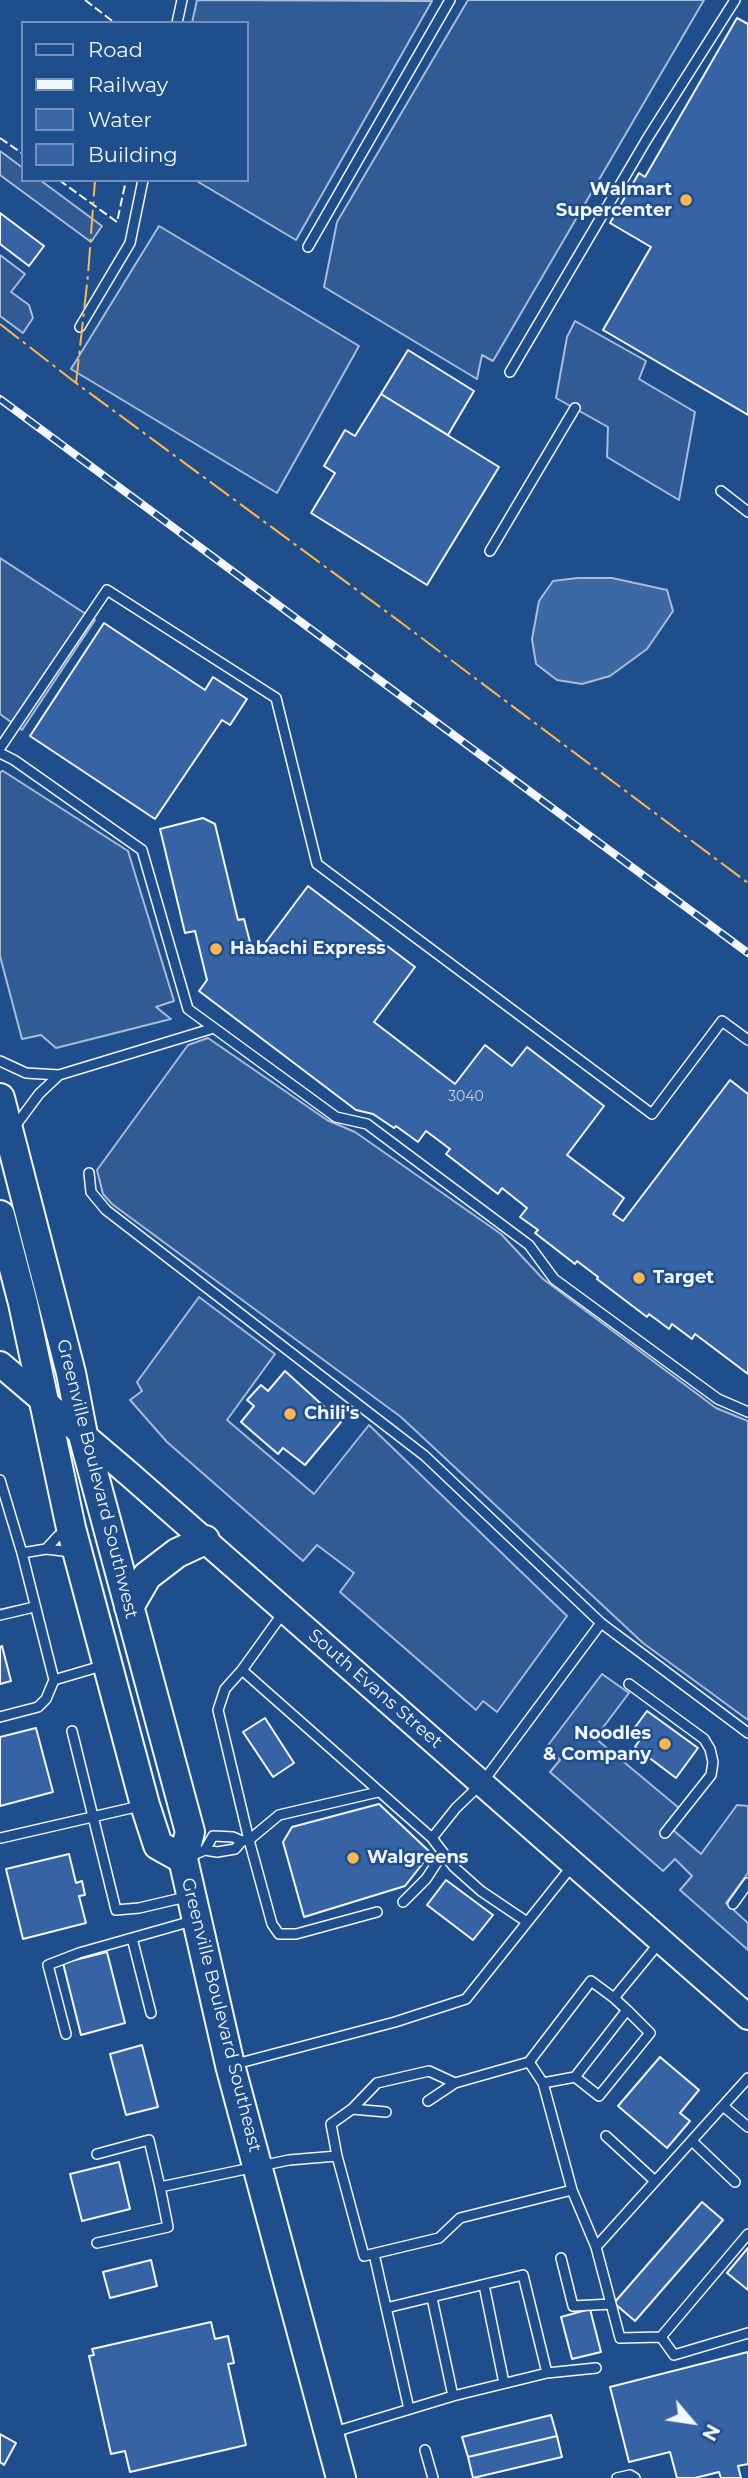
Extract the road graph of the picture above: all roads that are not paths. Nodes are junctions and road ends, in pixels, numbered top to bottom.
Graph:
1 (182, 0) edge
2 (450, 0) edge
3 (735, 0) edge
4 (177, 21) edge
5 (143, 182) edge
6 (308, 247) dead end
7 (80, 327) dead end
8 (510, 372) dead end
9 (575, 408) dead end
10 (721, 491) dead end
11 (748, 512) edge
12 (490, 551) dead end
13 (0, 750) edge
14 (214, 1028) junction
15 (748, 1040) edge
16 (0, 1061) edge
17 (59, 1075) junction
18 (0, 1098) edge
19 (9, 1135) junction
20 (89, 1173) dead end
21 (0, 1216) edge
22 (0, 1364) edge
23 (45, 1404) junction
24 (748, 1412) edge
25 (83, 1435) junction
26 (0, 1480) edge
27 (74, 1540) junction
28 (205, 1540) junction
29 (46, 1549) junction
30 (22, 1553) junction
31 (34, 1607) junction
32 (129, 1607) junction
33 (285, 1610) junction
34 (0, 1615) edge
35 (601, 1623) junction
36 (107, 1664) junction
37 (242, 1670) junction
38 (54, 1680) junction
39 (629, 1684) dead end
40 (0, 1717) edge
41 (72, 1731) dead end
42 (748, 1733) edge
43 (482, 1783) junction
44 (378, 1791) junction
45 (145, 1805) junction
46 (93, 1817) junction
47 (666, 1833) dead end
48 (1, 1838) edge
49 (432, 1838) junction
50 (246, 1840) junction
51 (443, 1853) junction
52 (194, 1855) junction
53 (574, 1864) junction
54 (748, 1883) edge
55 (403, 1902) dead end
56 (733, 1904) dead end
57 (194, 1908) junction
58 (377, 1912) dead end
59 (527, 1922) junction
60 (132, 1938) junction
61 (661, 1940) junction
62 (614, 1998) junction
63 (627, 2010) junction
64 (151, 2013) dead end
65 (748, 2017) edge
66 (66, 2034) dead end
67 (529, 2062) junction
68 (230, 2065) junction
69 (575, 2077) junction
70 (748, 2078) edge
71 (543, 2083) junction
72 (456, 2084) junction
73 (428, 2101) dead end
74 (723, 2106) junction
75 (352, 2109) junction
76 (386, 2112) dead end
77 (748, 2127) edge
78 (606, 2136) dead end
79 (692, 2141) junction
80 (97, 2154) dead end
81 (337, 2156) junction
82 (259, 2167) junction
83 (655, 2181) junction
84 (735, 2182) dead end
85 (160, 2187) junction
86 (572, 2190) junction
87 (748, 2234) edge
88 (97, 2244) dead end
89 (596, 2247) junction
90 (374, 2253) junction
91 (561, 2258) dead end
92 (484, 2285) junction
93 (432, 2298) junction
94 (611, 2304) junction
95 (386, 2308) junction
96 (748, 2333) edge
97 (661, 2337) junction
98 (596, 2368) dead end
99 (547, 2373) junction
100 (505, 2384) junction
101 (453, 2396) junction
102 (409, 2409) junction
103 (329, 2433) junction
104 (425, 2450) dead end
105 (341, 2478) edge
106 (432, 2478) edge
107 (617, 2478) edge
108 (635, 2478) edge

1 - 4 lane
2 - 6 lane
3 - 8 lane
5 - 7 lane
9 - 12 lane
10 - 11 lane
13 - 14 lane
13 - 15 lane
14 - 17 lane
14 - 24 lane
16 - 17 lane
17 - 19 lane
18 - 19 highway, Greenville Boulevard Southwest
19 - 25 highway, Greenville Boulevard Southwest
20 - 35 lane
21 - 23 highway, Greenville Boulevard Southwest
22 - 23 main road, South Evans Street
23 - 25 main road, South Evans Street
23 - 27 highway, Greenville Boulevard Southeast
25 - 28 main road, South Evans Street
25 - 32 highway, Greenville Boulevard Southwest
26 - 30 lane
27 - 29 lane
27 - 29 lane
27 - 36 highway, Greenville Boulevard Southeast
28 - 32 highway
28 - 33 main road, South Evans Street
29 - 30 lane
30 - 31 lane
31 - 34 lane
31 - 38 lane
32 - 52 highway, Greenville Boulevard Southwest
33 - 37 lane
33 - 43 main road, South Evans Street
35 - 42 lane
35 - 43 lane
36 - 38 lane
36 - 45 highway, Greenville Boulevard Southeast
37 - 44 lane
37 - 50 lane
38 - 40 lane
39 - 47 lane
41 - 46 lane
43 - 49 lane
43 - 53 main road, South Evans Street
44 - 49 lane
44 - 50 lane
45 - 46 lane
45 - 52 highway, Greenville Boulevard Southeast
46 - 48 lane
46 - 57 lane
49 - 51 lane
50 - 52 lane
50 - 52 lane
50 - 58 lane
51 - 55 lane
51 - 59 lane
52 - 57 highway, Greenville Boulevard Southeast
53 - 59 lane
53 - 61 main road, South Evans Street
54 - 56 lane
57 - 60 lane
57 - 68 highway, Greenville Boulevard Southeast
59 - 68 lane
60 - 64 lane
60 - 66 lane
61 - 62 lane
61 - 65 main road, South Evans Street
62 - 63 lane
62 - 67 lane
63 - 69 lane
63 - 69 lane
67 - 71 lane
67 - 72 lane
68 - 82 highway, Greenville Boulevard Southeast
69 - 71 lane
70 - 74 lane
71 - 86 lane
72 - 73 lane
72 - 75 lane
74 - 77 lane
74 - 79 lane
75 - 76 lane
75 - 81 lane
78 - 83 lane
79 - 83 lane
79 - 84 lane
80 - 85 lane
81 - 82 lane
81 - 90 lane
82 - 85 lane
82 - 103 highway, Greenville Boulevard Southeast
83 - 89 lane
85 - 88 lane
86 - 89 lane
86 - 90 lane
87 - 97 lane
89 - 94 lane
90 - 95 lane
91 - 94 lane
92 - 93 lane
92 - 99 lane
92 - 100 lane
93 - 95 lane
93 - 101 lane
94 - 97 lane
95 - 102 lane
96 - 97 lane
98 - 99 lane
99 - 100 lane
100 - 101 lane
101 - 102 lane
102 - 103 lane
103 - 105 highway, Greenville Boulevard Southeast
104 - 106 lane
107 - 108 lane

